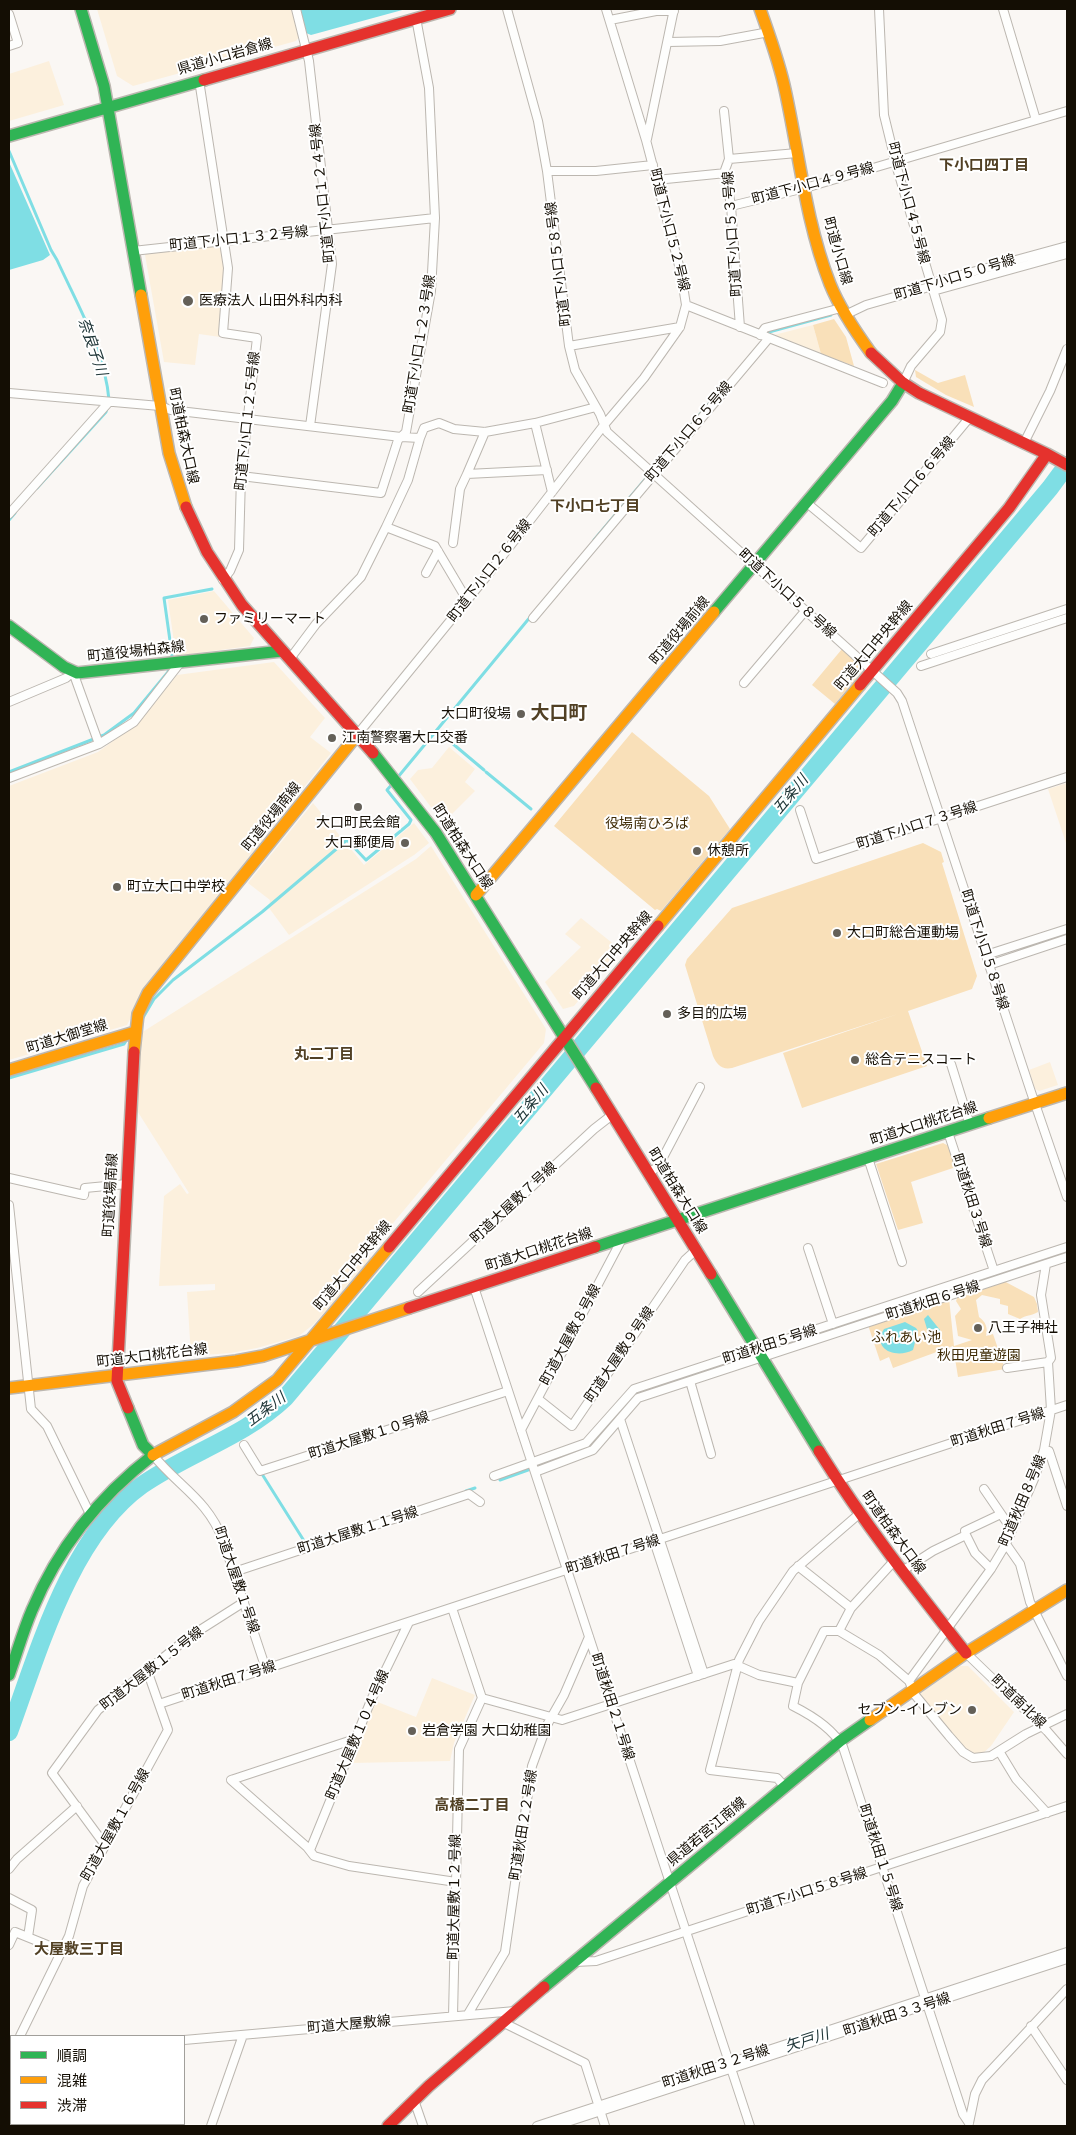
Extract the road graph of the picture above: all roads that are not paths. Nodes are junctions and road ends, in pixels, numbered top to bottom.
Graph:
1 (81, 9) edge
2 (296, 9) edge
3 (450, 9) edge
4 (507, 9) edge
5 (606, 9) edge
6 (760, 9) edge
7 (879, 9) edge
8 (1003, 9) edge
9 (674, 10) edge
10 (434, 11) edge
11 (9, 14) edge
12 (416, 18) junction
13 (610, 20) junction
14 (768, 32) junction
15 (668, 42) junction
16 (9, 46) edge
17 (306, 50) junction
18 (200, 80) junction
19 (108, 106) junction
20 (724, 111) dead end
21 (1067, 111) edge
22 (1036, 120) junction
23 (9, 136) edge
24 (646, 140) junction
25 (797, 153) junction
26 (729, 158) junction
27 (896, 161) junction
28 (653, 165) junction
29 (547, 171) junction
30 (726, 173) junction
31 (656, 180) junction
32 (805, 188) junction
33 (731, 206) junction
34 (435, 218) junction
35 (328, 230) junction
36 (223, 241) junction
37 (1067, 246) edge
38 (133, 251) junction
39 (1067, 254) edge
40 (932, 288) junction
41 (686, 305) junction
42 (843, 312) junction
43 (680, 327) junction
44 (740, 327) junction
45 (760, 334) junction
46 (768, 338) junction
47 (569, 346) junction
48 (1067, 349) edge
49 (883, 383) dead end
50 (902, 383) junction
51 (9, 393) edge
52 (109, 402) junction
53 (160, 406) junction
54 (596, 407) junction
55 (970, 417) junction
56 (247, 419) junction
57 (534, 423) junction
58 (604, 425) junction
59 (310, 426) junction
60 (485, 432) junction
61 (401, 437) junction
62 (420, 438) junction
63 (1025, 441) junction
64 (1051, 456) junction
65 (1067, 465) edge
66 (547, 470) junction
67 (467, 474) junction
68 (654, 474) junction
69 (240, 476) junction
70 (552, 492) junction
71 (807, 503) junction
72 (9, 514) edge
73 (386, 527) junction
74 (453, 543) dead end
75 (438, 551) junction
76 (755, 564) junction
77 (426, 573) dead end
78 (223, 580) junction
79 (467, 600) junction
80 (1067, 609) edge
81 (806, 610) junction
82 (533, 618) dead end
83 (1067, 618) edge
84 (9, 626) edge
85 (931, 654) dead end
86 (285, 656) junction
87 (180, 662) junction
88 (921, 666) dead end
89 (73, 672) junction
90 (875, 673) junction
91 (744, 683) dead end
92 (9, 702) edge
93 (356, 735) junction
94 (99, 744) junction
95 (1067, 777) edge
96 (9, 778) edge
97 (800, 810) dead end
98 (941, 818) junction
99 (476, 895) junction
100 (1067, 929) edge
101 (1067, 939) edge
102 (986, 955) junction
103 (989, 965) junction
104 (135, 1032) junction
105 (564, 1036) junction
106 (951, 1064) dead end
107 (9, 1070) edge
108 (700, 1087) dead end
109 (1067, 1093) edge
110 (1035, 1103) junction
111 (612, 1115) junction
112 (970, 1125) junction
113 (948, 1132) junction
114 (868, 1158) junction
115 (648, 1173) junction
116 (9, 1178) edge
117 (127, 1184) junction
118 (1067, 1197) edge
119 (9, 1204) edge
120 (677, 1221) junction
121 (622, 1239) junction
122 (1067, 1247) edge
123 (808, 1248) dead end
124 (696, 1250) junction
125 (1067, 1257) edge
126 (902, 1262) dead end
127 (1046, 1264) junction
128 (11, 1266) edge
129 (994, 1271) junction
130 (474, 1287) junction
131 (418, 1292) dead end
132 (833, 1324) junction
133 (317, 1338) junction
134 (759, 1353) junction
135 (1048, 1362) junction
136 (1007, 1368) dead end
137 (117, 1375) junction
138 (690, 1381) junction
139 (28, 1385) junction
140 (9, 1388) edge
141 (508, 1391) junction
142 (538, 1398) junction
143 (1067, 1405) edge
144 (1051, 1410) junction
145 (620, 1419) junction
146 (521, 1430) junction
147 (244, 1445) dead end
148 (1044, 1450) junction
149 (711, 1454) dead end
150 (153, 1455) junction
151 (532, 1463) junction
152 (535, 1472) junction
153 (494, 1476) dead end
154 (837, 1480) junction
155 (984, 1489) dead end
156 (480, 1502) dead end
157 (1067, 1506) edge
158 (90, 1514) junction
159 (859, 1514) junction
160 (1001, 1514) junction
161 (1012, 1530) junction
162 (966, 1535) junction
163 (657, 1540) junction
164 (1006, 1544) junction
165 (894, 1561) junction
166 (798, 1566) junction
167 (567, 1570) junction
168 (991, 1570) junction
169 (902, 1571) junction
170 (234, 1572) junction
171 (1067, 1590) edge
172 (244, 1602) junction
173 (452, 1608) junction
174 (851, 1608) junction
175 (1034, 1610) junction
176 (410, 1622) junction
177 (947, 1630) junction
178 (839, 1631) junction
179 (589, 1637) junction
180 (966, 1652) junction
181 (738, 1665) junction
182 (266, 1669) junction
183 (147, 1670) junction
184 (701, 1674) junction
185 (9, 1675) edge
186 (1067, 1676) edge
187 (798, 1684) junction
188 (911, 1685) junction
189 (482, 1698) junction
190 (159, 1704) junction
191 (611, 1704) junction
192 (1067, 1714) edge
193 (552, 1718) junction
194 (1042, 1726) junction
195 (840, 1741) junction
196 (353, 1743) junction
197 (999, 1751) junction
198 (1067, 1754) edge
199 (785, 1786) junction
200 (76, 1806) junction
201 (1067, 1806) edge
202 (1046, 1813) junction
203 (105, 1844) junction
204 (310, 1850) junction
205 (883, 1868) junction
206 (9, 1869) edge
207 (456, 1882) junction
208 (671, 1882) junction
209 (9, 1898) edge
210 (687, 1931) junction
211 (28, 1937) junction
212 (9, 1945) edge
213 (62, 1951) junction
214 (1067, 1952) edge
215 (1067, 1959) edge
216 (575, 1962) junction
217 (1067, 1989) edge
218 (927, 2001) junction
219 (515, 2011) junction
220 (468, 2014) junction
221 (453, 2016) junction
222 (502, 2022) junction
223 (1032, 2026) junction
224 (20, 2035) edge
225 (243, 2035) junction
226 (185, 2040) edge
227 (730, 2065) junction
228 (1067, 2080) edge
229 (414, 2100) junction
230 (600, 2109) junction
231 (969, 2124) edge
232 (211, 2126) edge
233 (388, 2126) edge
234 (423, 2126) edge
235 (537, 2126) edge
236 (555, 2126) edge
237 (605, 2126) edge
238 (750, 2126) edge

1 - 19 street, 町道柏森大口線
2 - 17 street, 町道下小口１２４号線
3 - 10 street, 県道小口岩倉線
4 - 29 street, 町道下小口５８号線
5 - 13 street, 町道下小口５２号線
6 - 14 street, 町道小口線
7 - 27 street, 町道下小口４５号線
8 - 22 street
9 - 13 street
9 - 15 street
10 - 12 street, 県道小口岩倉線
11 - 16 street
12 - 17 street, 県道小口岩倉線
12 - 34 street, 町道下小口１２３号線
13 - 24 street, 町道下小口５２号線
14 - 15 street
14 - 25 street, 町道小口線
15 - 24 street
17 - 18 street, 県道小口岩倉線
17 - 35 street, 町道下小口１２４号線
18 - 19 street, 県道小口岩倉線
18 - 36 street, 町道下小口１２５号線
19 - 23 street, 県道小口岩倉線
19 - 38 street, 町道柏森大口線
20 - 26 street, 町道下小口５３号線
21 - 22 street, 町道下小口４９号線
22 - 27 street, 町道下小口４９号線
24 - 28 street, 町道下小口５２号線
25 - 26 street
25 - 32 street, 町道小口線
26 - 30 street, 町道下小口５３号線
27 - 32 street, 町道下小口４９号線
27 - 40 street, 町道下小口４５号線
28 - 29 street
28 - 31 street, 町道下小口５２号線
29 - 47 street, 町道下小口５８号線
30 - 31 street
30 - 33 street, 町道下小口５３号線
31 - 41 street, 町道下小口５２号線
32 - 33 street, 町道下小口４９号線
32 - 42 street, 町道小口線
33 - 44 street, 町道下小口５３号線
34 - 35 street, 町道下小口１３２号線
34 - 61 street, 町道下小口１２３号線
35 - 36 street, 町道下小口１３２号線
35 - 59 street, 町道下小口１２４号線
36 - 38 street, 町道下小口１３２号線
36 - 56 street, 町道下小口１２５号線
37 - 40 street, 町道下小口５０号線
38 - 53 street, 町道柏森大口線
39 - 40 street
40 - 42 street, 町道下小口５０号線
40 - 50 street, 町道下小口４５号線
41 - 43 street, 町道下小口２６号線
41 - 44 street, 町道下小口５２号線
42 - 45 street, 町道下小口５０号線
42 - 50 street, 町道小口線
43 - 47 street
43 - 58 street, 町道下小口２６号線
44 - 45 street, 町道下小口５２号線
45 - 46 street, 町道下小口５２号線
46 - 49 street, 町道下小口５２号線
46 - 68 street, 町道下小口６５号線
47 - 54 street, 町道下小口５８号線
48 - 63 street
50 - 55 street, 町道小口線
50 - 71 street, 町道役場前線
51 - 52 street
52 - 53 street
52 - 72 street
53 - 56 street
53 - 78 street, 町道柏森大口線
54 - 57 street
54 - 58 street, 町道下小口５８号線
55 - 63 street, 町道小口線
55 - 71 street, 町道下小口６６号線
56 - 59 street
56 - 69 street, 町道下小口１２５号線
57 - 60 street
57 - 66 street
58 - 68 street, 町道下小口５８号線
58 - 70 street, 町道下小口２６号線
59 - 61 street
60 - 62 street
60 - 67 street
61 - 62 street
61 - 69 street, 町道下小口１２３号線
62 - 73 street
63 - 64 street, 町道小口線
64 - 65 street
64 - 90 street, 町道大口中央幹線
66 - 67 street
66 - 70 street
67 - 74 street
68 - 76 street, 町道下小口５８号線
68 - 82 street, 町道下小口６５号線
69 - 78 street, 町道下小口１２５号線
70 - 79 street, 町道下小口２６号線
71 - 76 street, 町道役場前線
73 - 75 street
73 - 86 street
75 - 77 street
75 - 79 street
76 - 81 street, 町道下小口５８号線
76 - 99 street, 町道役場前線
78 - 86 street, 町道柏森大口線
79 - 93 street, 町道下小口２６号線
80 - 85 street
81 - 90 street, 町道下小口５８号線
81 - 91 street
83 - 88 street
84 - 89 street, 町道役場柏森線
86 - 87 street, 町道役場柏森線
86 - 93 street, 町道柏森大口線
87 - 89 street, 町道役場柏森線
87 - 94 street
89 - 92 street
89 - 94 street
90 - 98 street, 町道下小口５８号線
90 - 105 street, 町道大口中央幹線
93 - 99 street, 町道柏森大口線
93 - 104 street, 町道役場南線
94 - 96 street
95 - 98 street, 町道下小口７３号線
97 - 98 street, 町道下小口７３号線
98 - 102 street, 町道下小口５８号線
99 - 105 street, 町道柏森大口線
100 - 102 street
101 - 103 street
102 - 103 street, 町道下小口５８号線
103 - 110 street, 町道下小口５８号線
104 - 107 street, 町道大御堂線
104 - 117 street, 町道役場南線
105 - 111 street, 町道柏森大口線
105 - 133 street, 町道大口中央幹線
106 - 112 street
108 - 115 street
109 - 110 street, 町道大口桃花台線
110 - 112 street, 町道大口桃花台線
110 - 118 street, 町道下小口５８号線
111 - 115 street, 町道柏森大口線
111 - 131 street, 町道大屋敷７号線
112 - 113 street, 町道大口桃花台線
113 - 114 street, 町道大口桃花台線
113 - 129 street, 町道秋田３号線
114 - 120 street, 町道大口桃花台線
114 - 126 street
115 - 120 street, 町道柏森大口線
116 - 117 street
117 - 137 street, 町道役場南線
119 - 128 street
120 - 121 street, 町道大口桃花台線
120 - 124 street, 町道柏森大口線
121 - 130 street, 町道大口桃花台線
121 - 142 street, 町道大屋敷８号線
122 - 129 street, 町道秋田５号線
123 - 132 street
124 - 134 street, 町道柏森大口線
124 - 142 street, 町道大屋敷９号線
125 - 127 street, 町道秋田６号線
127 - 134 street, 町道秋田６号線
127 - 135 street, 町道秋田８号線
128 - 139 street
129 - 132 street, 町道秋田５号線
130 - 133 street, 町道大口桃花台線
130 - 141 street, 町道秋田２１号線
132 - 134 street, 町道秋田５号線
133 - 137 street, 町道大口桃花台線
133 - 150 street, 町道大口中央幹線
134 - 138 street, 町道秋田６号線
134 - 151 street, 町道秋田５号線
134 - 154 street, 町道柏森大口線
135 - 136 street
135 - 144 street, 町道秋田８号線
137 - 139 street, 町道大口桃花台線
137 - 150 street, 町道役場南線
138 - 145 street, 町道秋田６号線
138 - 149 street
139 - 140 street, 町道大口桃花台線
139 - 158 street
141 - 146 street, 町道秋田２１号線
141 - 147 street, 町道大屋敷１０号線
142 - 146 street, 町道大屋敷８号線
143 - 144 street, 町道秋田７号線
144 - 148 street, 町道秋田８号線
144 - 154 street, 町道秋田７号線
145 - 152 street, 町道秋田６号線
145 - 163 street
146 - 151 street, 町道秋田２１号線
148 - 157 street
148 - 161 street, 町道秋田８号線
150 - 158 street
150 - 170 street, 町道大屋敷１号線
151 - 152 street, 町道秋田２１号線
151 - 153 street, 町道秋田５号線
152 - 167 street, 町道秋田２１号線
154 - 159 street, 町道柏森大口線
154 - 163 street, 町道秋田７号線
155 - 160 street
156 - 170 street, 町道大屋敷１１号線
158 - 185 street
159 - 165 street, 町道柏森大口線
159 - 166 street
160 - 161 street
160 - 162 street
161 - 164 street, 町道秋田８号線
162 - 168 street
162 - 169 street
163 - 167 street, 町道秋田７号線
163 - 184 street
164 - 168 street, 町道秋田８号線
164 - 175 street
165 - 169 street, 町道柏森大口線
165 - 174 street
166 - 174 street
166 - 181 street
167 - 173 street, 町道秋田７号線
167 - 179 street, 町道秋田２１号線
168 - 177 street, 町道秋田８号線
169 - 177 street, 町道柏森大口線
170 - 172 street, 町道大屋敷１号線
171 - 175 street, 県道若宮江南線
172 - 182 street, 町道大屋敷１号線
172 - 183 street, 町道大屋敷１５号線
173 - 176 street, 町道秋田７号線
173 - 189 street
174 - 178 street
175 - 180 street, 県道若宮江南線
175 - 186 street
176 - 182 street, 町道秋田７号線
176 - 196 street, 町道大屋敷１０４号線
177 - 180 street, 町道柏森大口線
177 - 188 street, 町道秋田８号線
178 - 187 street, 町道秋田１５号線
178 - 188 street
179 - 191 street, 町道秋田２１号線
179 - 193 street, 町道秋田２２号線
180 - 188 street, 県道若宮江南線
180 - 194 street, 町道南北線
181 - 184 street
181 - 187 street
181 - 199 street
182 - 190 street, 町道秋田７号線
183 - 190 street, 町道大屋敷１６号線
183 - 200 street, 町道大屋敷１５号線
184 - 191 street
187 - 195 street, 町道秋田１５号線
188 - 195 street, 県道若宮江南線
188 - 197 street
189 - 193 street
189 - 207 street, 町道大屋敷１２号線
190 - 203 street, 町道大屋敷１６号線
191 - 193 street
191 - 208 street, 町道秋田２１号線
192 - 194 street
193 - 220 street, 町道秋田２２号線
194 - 197 street
194 - 198 street, 町道南北線
195 - 199 street, 県道若宮江南線
195 - 205 street, 町道秋田１５号線
196 - 204 street, 町道大屋敷１０４号線
196 - 204 street
197 - 202 street
199 - 208 street, 県道若宮江南線
200 - 203 street, 町道大屋敷１５号線
200 - 206 street
201 - 202 street, 町道下小口５８号線
202 - 205 street, 町道下小口５８号線
203 - 213 street, 町道大屋敷１６号線
204 - 207 street
205 - 210 street, 町道下小口５８号線
205 - 218 street, 町道秋田１５号線
207 - 221 street, 町道大屋敷１２号線
208 - 210 street, 町道秋田２１号線
208 - 216 street, 県道若宮江南線
209 - 211 street
210 - 216 street, 町道下小口５８号線
210 - 227 street, 町道秋田２１号線
211 - 212 street
211 - 213 street
213 - 224 street, 町道大屋敷１６号線
214 - 218 street, 町道秋田３２号線
215 - 218 street, 町道秋田３３号線
216 - 219 street, 県道若宮江南線
217 - 223 street
218 - 227 street, 町道秋田３２号線
218 - 231 street, 町道秋田１５号線
219 - 220 street, 町道大屋敷線
219 - 222 street, 県道若宮江南線
220 - 221 street, 町道大屋敷線
221 - 225 street, 町道大屋敷線
222 - 229 street, 県道若宮江南線
222 - 230 street
223 - 228 street
223 - 231 street
225 - 226 street, 町道大屋敷線
225 - 232 street
227 - 230 street, 町道秋田３２号線
227 - 238 street, 町道秋田２１号線
229 - 233 street, 県道若宮江南線
229 - 234 street
230 - 235 street, 町道秋田３２号線
230 - 236 street
230 - 237 street

